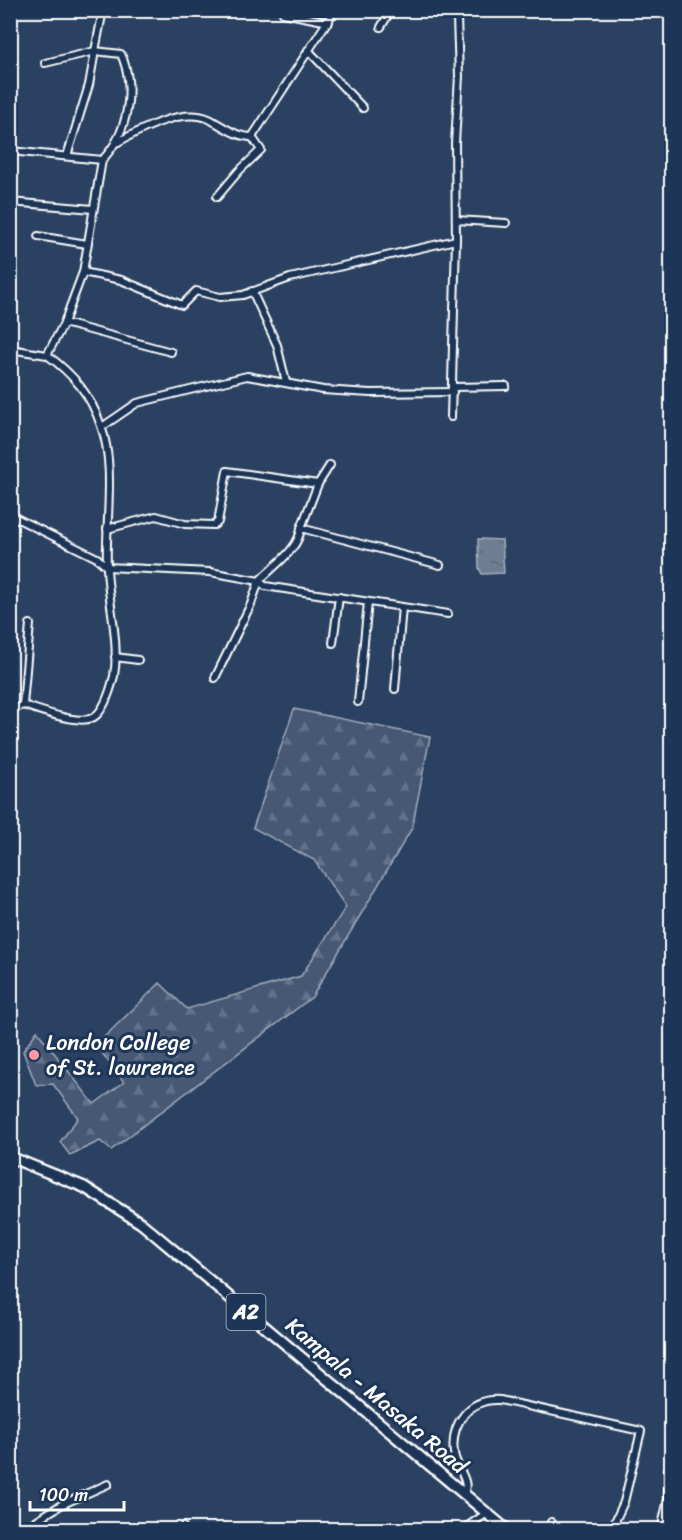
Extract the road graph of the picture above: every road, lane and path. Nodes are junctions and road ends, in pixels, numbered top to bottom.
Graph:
1 (103, 10) edge
2 (335, 10) edge
3 (391, 10) edge
4 (453, 10) edge
5 (283, 13) dead end
6 (328, 22) junction
7 (381, 27) dead end
8 (308, 50) junction
9 (95, 51) junction
10 (45, 63) dead end
11 (363, 108) dead end
12 (252, 137) junction
13 (118, 142) junction
14 (10, 151) edge
15 (67, 156) junction
16 (102, 160) junction
17 (217, 197) dead end
18 (10, 202) edge
19 (93, 209) junction
20 (456, 220) junction
21 (506, 223) dead end
22 (38, 236) dead end
23 (456, 240) junction
24 (87, 244) junction
25 (83, 272) junction
26 (252, 291) junction
27 (64, 322) junction
28 (10, 349) edge
29 (171, 352) dead end
30 (47, 355) junction
31 (286, 382) junction
32 (506, 386) dead end
33 (453, 390) junction
34 (452, 417) dead end
35 (102, 427) junction
36 (330, 465) dead end
37 (318, 484) junction
38 (10, 516) edge
39 (302, 528) junction
40 (107, 530) junction
41 (441, 565) dead end
42 (107, 567) junction
43 (258, 581) junction
44 (339, 597) junction
45 (368, 602) junction
46 (402, 607) junction
47 (448, 614) dead end
48 (30, 624) dead end
49 (333, 644) dead end
50 (115, 657) junction
51 (138, 660) dead end
52 (215, 678) dead end
53 (395, 689) dead end
54 (358, 702) dead end
55 (23, 705) junction
56 (10, 711) edge
57 (10, 1157) edge
58 (668, 1470) dead end
59 (108, 1484) dead end
60 (464, 1494) junction
61 (487, 1513) junction
62 (551, 1522) dead end
63 (21, 1530) edge
64 (462, 1530) edge
65 (507, 1530) edge
66 (548, 1530) edge
67 (611, 1530) edge
68 (661, 1530) edge

1 - 9 street
2 - 6 street
3 - 7 street
4 - 20 street
5 - 6 street
6 - 8 street
8 - 11 street
8 - 12 street
9 - 10 street
9 - 13 street
9 - 15 street
12 - 13 street
12 - 17 street
13 - 16 street
14 - 15 street
15 - 16 street
16 - 19 street
18 - 19 street
19 - 24 street
20 - 21 street
20 - 23 street
22 - 24 street
23 - 26 street
23 - 33 street
24 - 25 street
25 - 26 street
25 - 27 street
26 - 31 street
27 - 29 street
27 - 30 street
28 - 30 street
30 - 35 street
31 - 33 street
31 - 35 street
32 - 33 street
33 - 34 street
35 - 40 street
36 - 37 street
37 - 39 street
37 - 40 street
38 - 42 street
39 - 41 street
39 - 43 street
40 - 42 street
42 - 43 street
42 - 50 street
43 - 44 street
43 - 52 street
44 - 45 street
44 - 49 street
45 - 46 street
45 - 54 street
46 - 47 street
46 - 53 street
48 - 55 street
50 - 51 street
50 - 55 street
55 - 56 street
57 - 60 main road, Kampala - Masaka Road / A2
58 - 68 street
59 - 63 street
60 - 61 main road, Kampala - Masaka Road / A2
60 - 67 street
61 - 64 street
61 - 65 main road, Kampala - Masaka Road / A2
62 - 66 street

